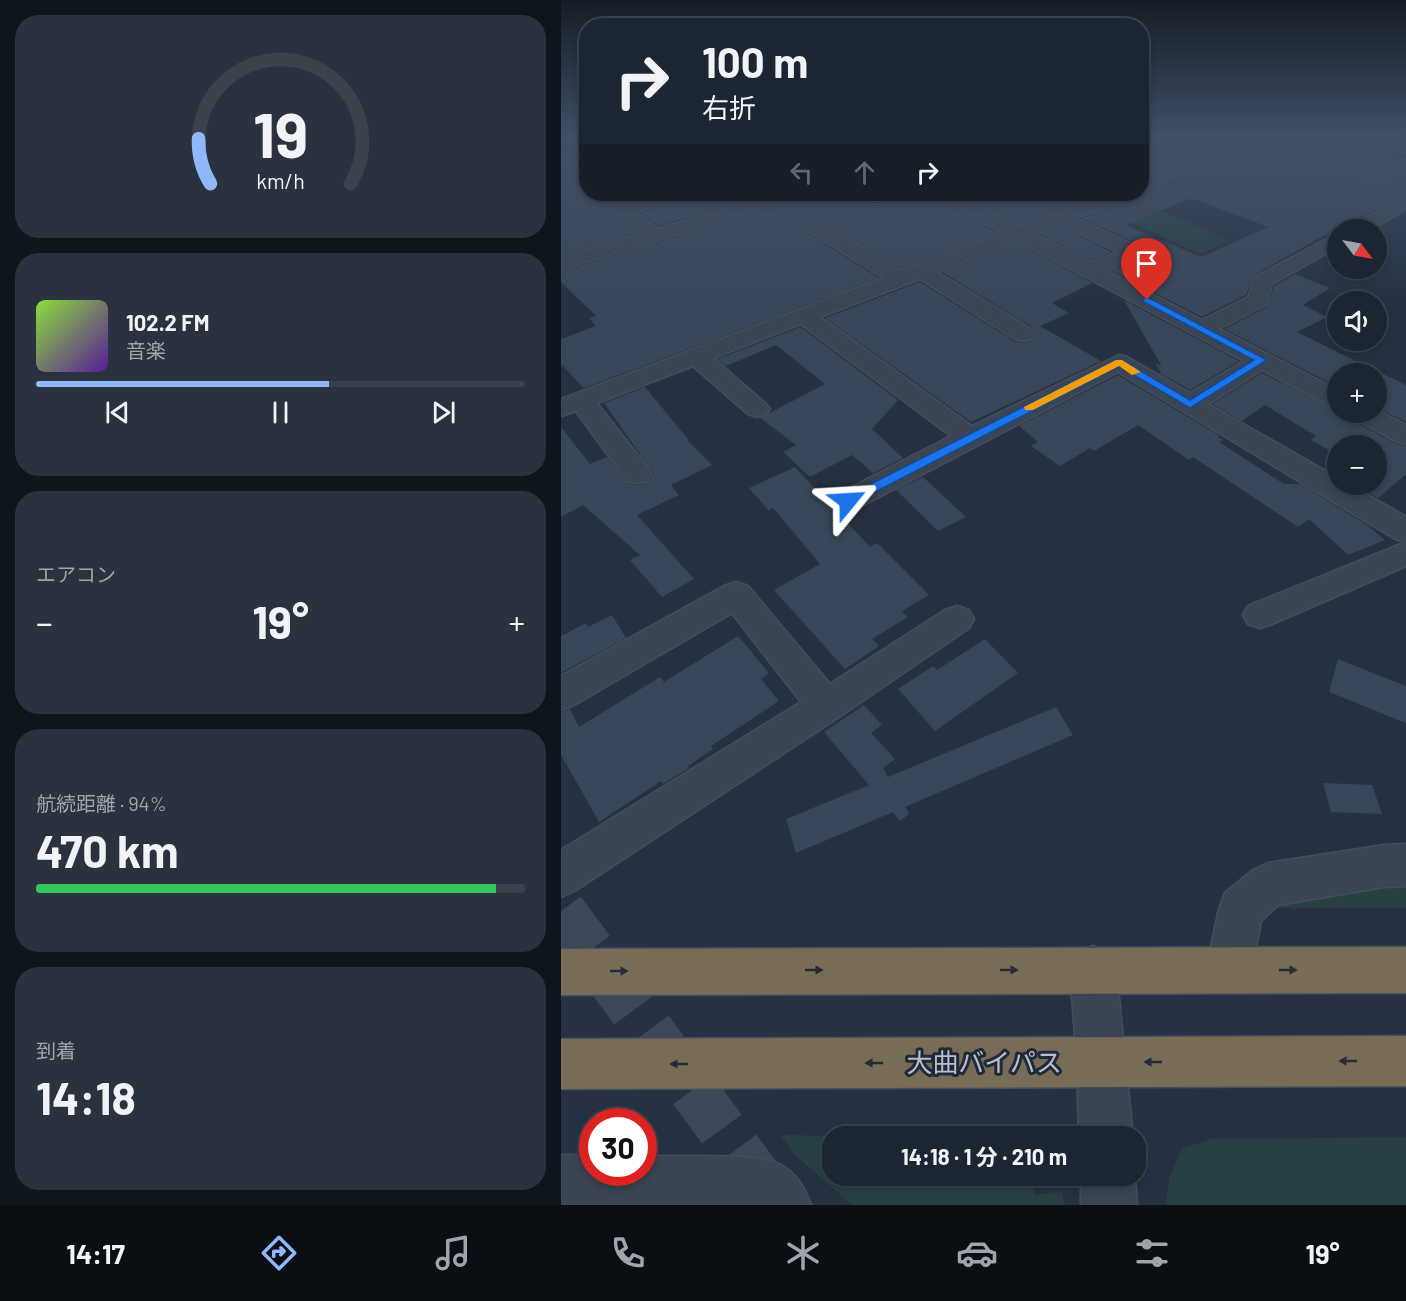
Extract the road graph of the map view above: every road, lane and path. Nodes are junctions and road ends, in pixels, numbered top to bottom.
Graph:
1 (613, 201) edge
2 (653, 201) edge
3 (769, 201) edge
4 (957, 201) edge
5 (1096, 201) edge
6 (1406, 202) edge
7 (1072, 207) junction
8 (623, 209) junction
9 (1376, 219) edge
10 (812, 225) dead end
11 (1018, 232) junction
12 (653, 235) junction
13 (1327, 245) edge
14 (561, 263) edge
15 (920, 270) junction
16 (1091, 271) junction
17 (898, 278) junction
18 (802, 315) junction
19 (1202, 329) junction
20 (1023, 334) dead end
21 (696, 356) junction
22 (1262, 360) junction
23 (1327, 394) edge
24 (571, 404) edge
25 (1190, 404) junction
26 (757, 409) dead end
27 (1382, 423) edge
28 (1406, 436) edge
29 (970, 437) junction
30 (637, 474) dead end
31 (848, 501) dead end
32 (1406, 531) edge
33 (1406, 553) edge
34 (1260, 615) dead end
35 (957, 620) dead end
36 (561, 694) edge
37 (826, 706) junction
38 (1406, 865) edge
39 (561, 875) edge
40 (1093, 969) junction
41 (1229, 970) junction
42 (1406, 970) edge
43 (561, 972) edge
44 (1406, 1061) edge
45 (1102, 1062) junction
46 (561, 1064) edge
47 (1105, 1126) edge
48 (561, 1182) edge
49 (1108, 1186) edge
50 (783, 1205) edge
51 (1109, 1205) edge

1 - 8 street
2 - 8 street
3 - 12 street
4 - 11 street
5 - 7 street
6 - 9 street
7 - 11 street
7 - 16 street
8 - 12 street
10 - 17 street
11 - 15 street
11 - 16 street
12 - 14 street
13 - 19 street
15 - 17 street
15 - 20 street
16 - 19 street
17 - 18 street
18 - 21 street
18 - 29 street
19 - 22 street
21 - 24 street
21 - 26 street
22 - 23 street
22 - 25 street
24 - 30 street
25 - 29 street
25 - 32 street
27 - 28 street
29 - 31 street
33 - 34 street
35 - 37 street
36 - 37 street
37 - 39 street
38 - 41 street
40 - 41 highway
43 -> 40 highway
40 - 45 street
41 -> 42 highway
44 -> 45 highway, 大曲バイパス
45 -> 46 highway, 大曲バイパス
45 - 47 street
48 - 50 street
49 - 51 street

